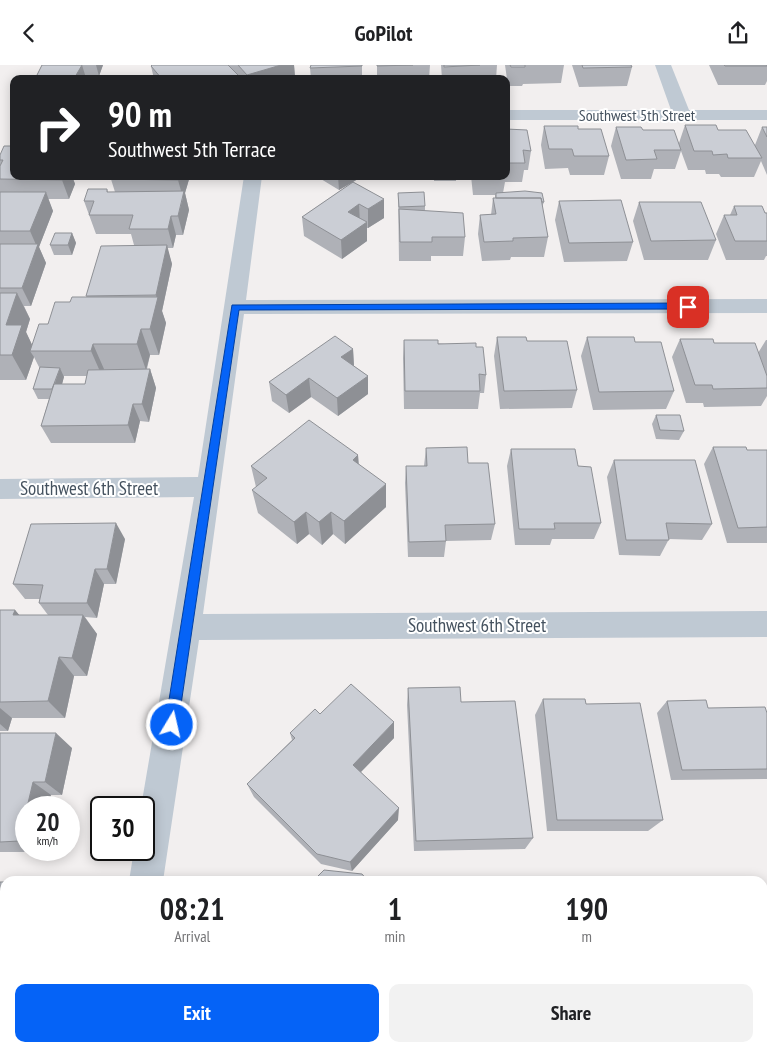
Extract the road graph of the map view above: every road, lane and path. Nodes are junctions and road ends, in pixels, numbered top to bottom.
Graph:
1 (663, 65) edge
2 (510, 115) edge
3 (682, 115) junction
4 (767, 115) edge
5 (252, 180) edge
6 (767, 306) edge
7 (235, 307) junction
8 (209, 487) junction
9 (0, 489) edge
10 (767, 624) edge
11 (188, 627) junction
12 (147, 876) edge

1 - 3 street
2 - 3 street, Southwest 5th Street
3 - 4 street, Southwest 5th Street
5 - 7 street
6 - 7 street
7 - 8 street
8 - 9 street, Southwest 6th Street
8 - 11 street
10 - 11 street, Southwest 6th Street
11 - 12 street

